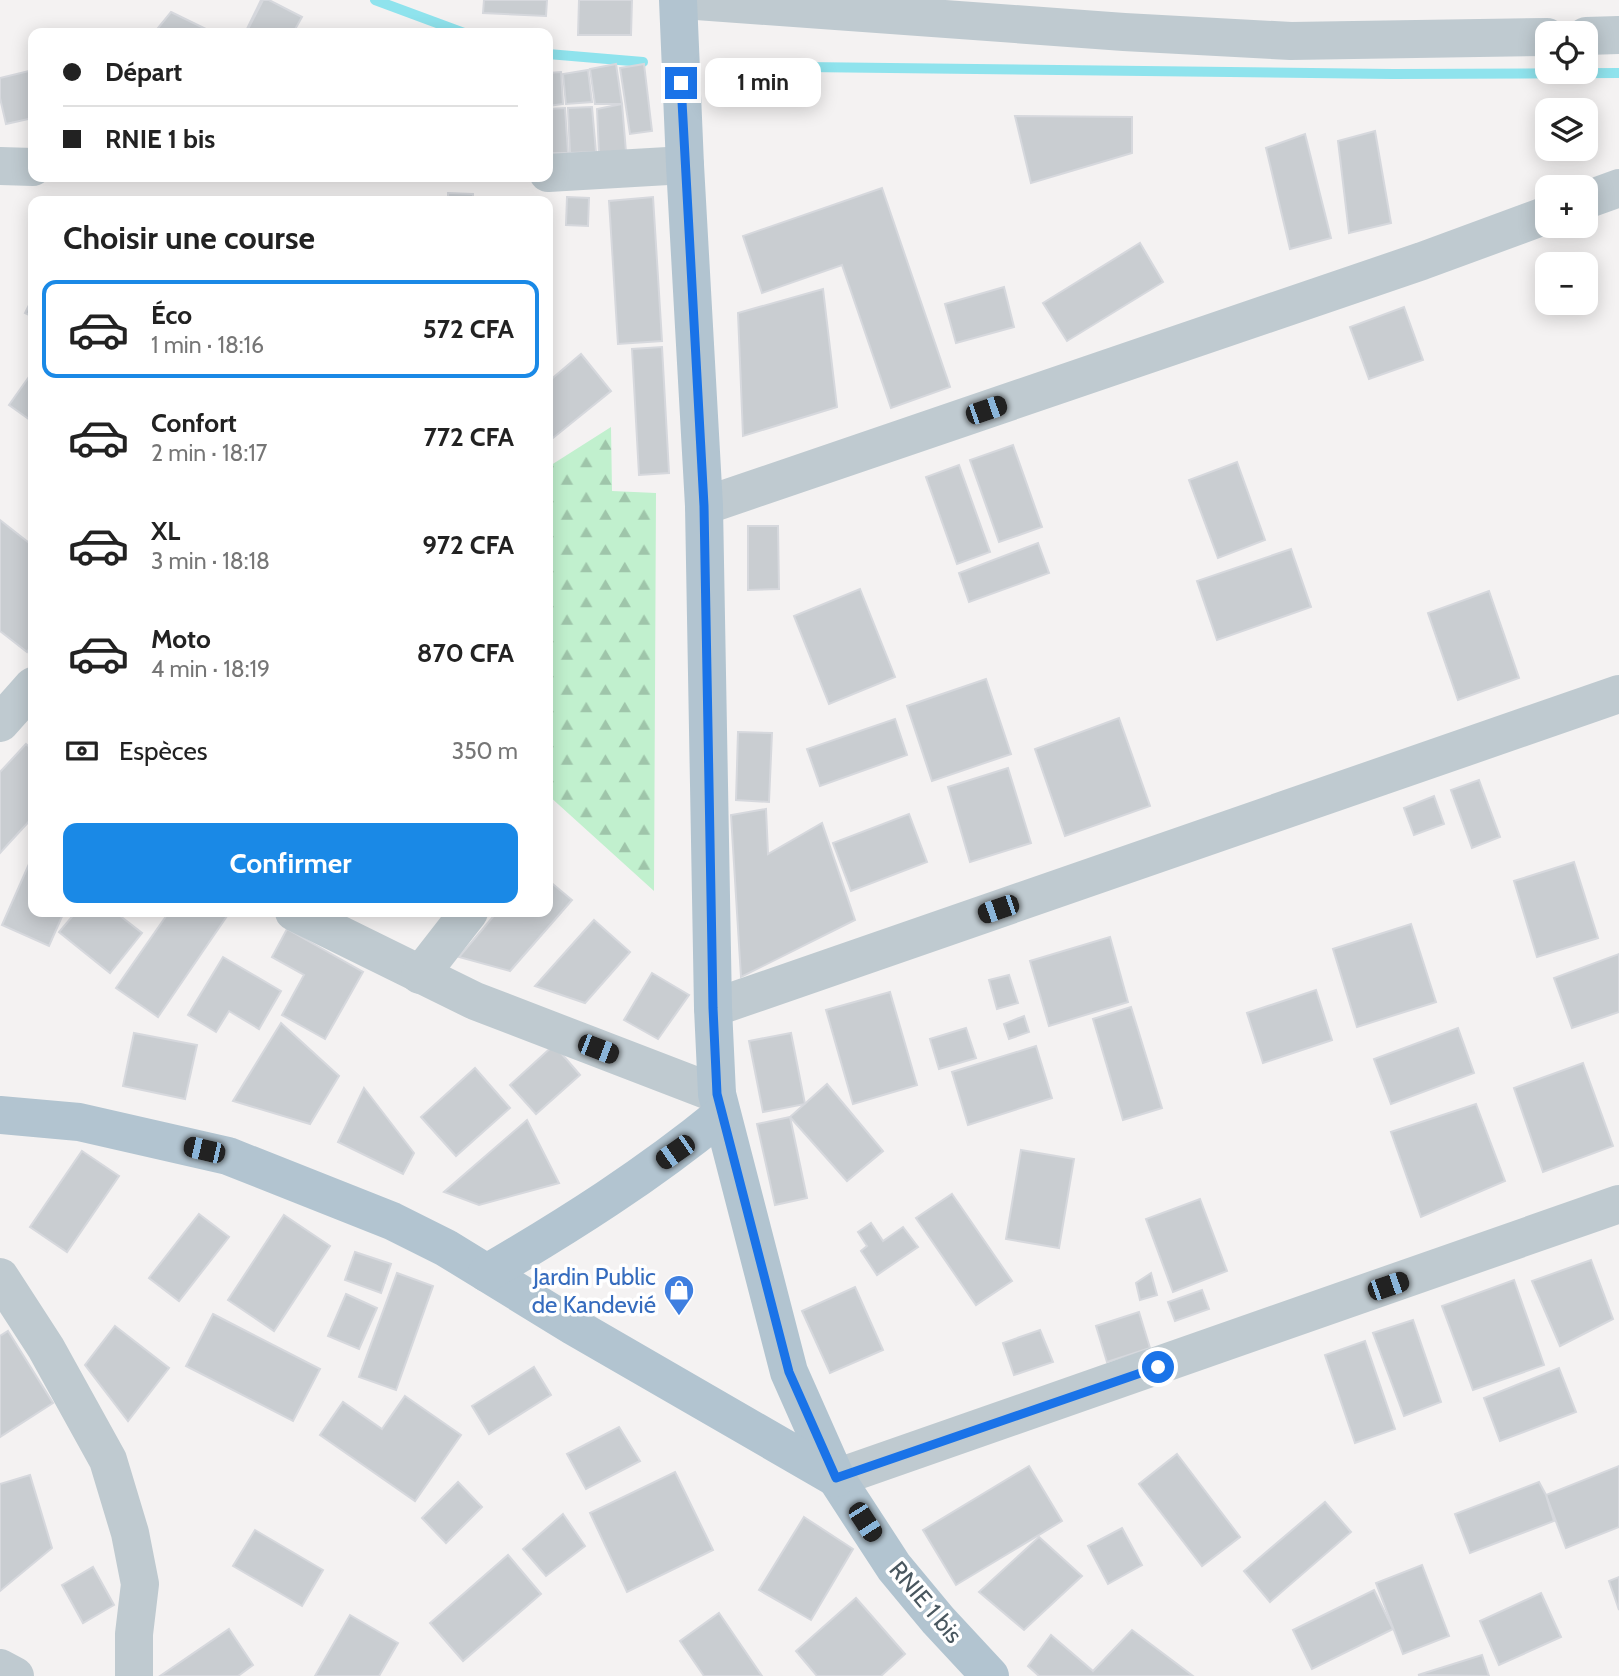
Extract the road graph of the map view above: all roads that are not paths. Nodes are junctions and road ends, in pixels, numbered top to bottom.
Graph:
1 (680, 0) edge
2 (954, 9) edge
3 (1598, 36) edge
4 (1619, 36) edge
5 (1535, 37) edge
6 (0, 166) edge
7 (684, 166) junction
8 (28, 167) edge
9 (553, 173) edge
10 (1619, 188) edge
11 (1598, 196) edge
12 (1535, 219) edge
13 (704, 506) junction
14 (1619, 694) edge
15 (305, 917) edge
16 (465, 917) edge
17 (420, 975) junction
18 (713, 1008) junction
19 (719, 1105) junction
20 (0, 1115) edge
21 (1619, 1204) edge
22 (487, 1273) junction
23 (0, 1277) edge
24 (836, 1478) junction
25 (0, 1668) edge
26 (15, 1676) edge
27 (134, 1676) edge
28 (990, 1676) edge

1 - 2 street
1 - 7 main road, RNIE 1 bis
2 - 5 street
3 - 4 street
6 - 8 street
7 - 9 street
7 - 13 main road, RNIE 1 bis
10 - 11 street
12 - 13 street
13 - 18 main road, RNIE 1 bis
14 - 18 street
15 - 17 street
16 - 17 street
17 - 19 street
18 - 19 main road, RNIE 1 bis
19 - 22 main road
19 - 24 main road, RNIE 1 bis
20 - 22 main road
21 - 24 street
22 - 24 main road
23 - 27 street
24 - 28 main road, RNIE 1 bis
25 - 26 street

